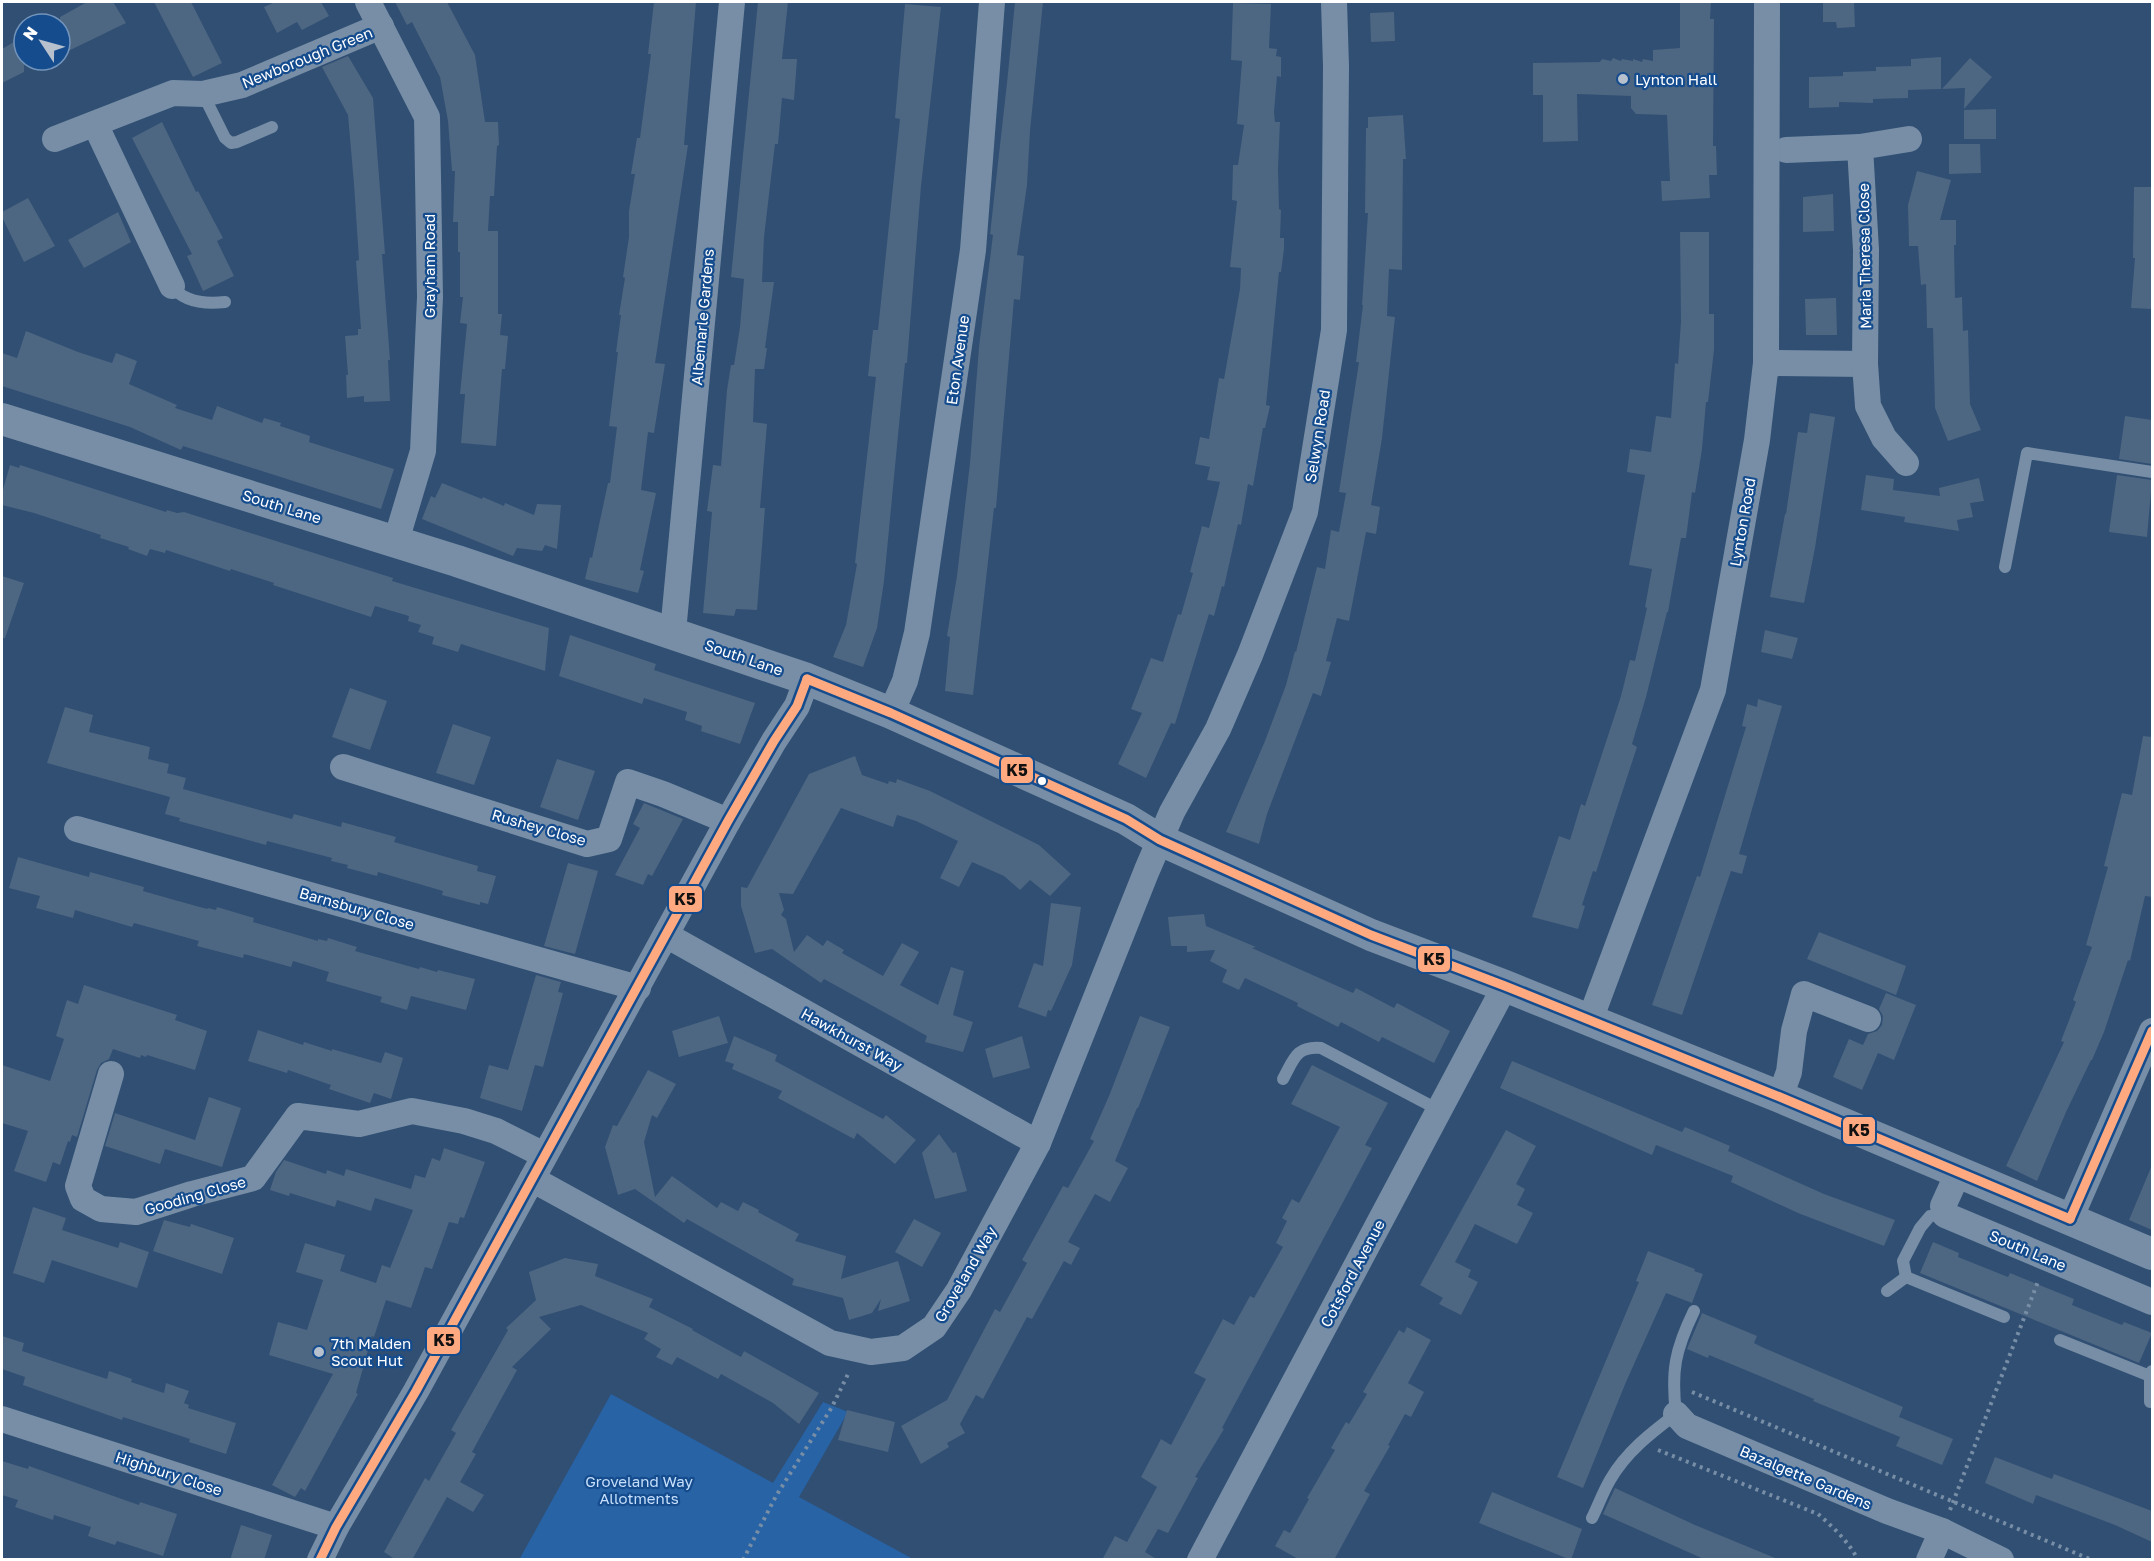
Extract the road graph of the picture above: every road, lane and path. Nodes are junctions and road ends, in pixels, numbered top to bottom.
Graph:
1 (368, 2) edge
2 (732, 2) edge
3 (992, 2) edge
4 (1334, 2) edge
5 (1767, 2) edge
6 (381, 26) junction
7 (203, 94) junction
8 (95, 124) junction
9 (272, 128) dead end
10 (1910, 139) dead end
11 (55, 140) dead end
12 (1860, 147) junction
13 (1786, 150) dead end
14 (172, 286) joint
15 (225, 302) dead end
16 (1766, 363) junction
17 (1865, 364) junction
18 (2, 420) edge
19 (1906, 462) dead end
20 (2152, 472) edge
21 (396, 541) junction
22 (2005, 567) dead end
23 (673, 632) junction
24 (807, 679) junction
25 (891, 712) junction
26 (343, 767) dead end
27 (728, 821) junction
28 (77, 829) dead end
29 (1160, 840) junction
30 (666, 935) junction
31 (1505, 986) junction
32 (638, 988) junction
33 (1868, 1019) dead end
34 (1590, 1020) junction
35 (2152, 1031) edge
36 (111, 1074) dead end
37 (1283, 1078) dead end
38 (1780, 1096) junction
39 (1439, 1110) junction
40 (1038, 1143) junction
41 (544, 1155) junction
42 (1958, 1173) junction
43 (532, 1179) junction
44 (1945, 1215) junction
45 (2070, 1219) junction
46 (2152, 1254) edge
47 (2047, 1258) junction
48 (1906, 1277) junction
49 (1887, 1291) dead end
50 (2152, 1302) edge
51 (1694, 1311) dead end
52 (2004, 1317) dead end
53 (2060, 1340) dead end
54 (860, 1350) junction
55 (2151, 1374) edge
56 (1674, 1389) junction
57 (2150, 1402) dead end
58 (1676, 1414) junction
59 (2, 1419) edge
60 (1644, 1439) junction
61 (1953, 1501) junction
62 (1592, 1518) dead end
63 (336, 1527) junction
64 (1942, 1531) junction
65 (321, 1560) edge
66 (743, 1560) edge
67 (1200, 1560) edge
68 (1858, 1560) edge
69 (1929, 1560) edge
70 (2001, 1560) edge
71 (2092, 1560) edge

1 - 6 street, Grayham Road
2 - 23 street, Albemarle Gardens
3 - 25 street, Eton Avenue
4 - 29 street, Selwyn Road
5 - 16 street, Lynton Road
6 - 7 street, Newborough Green
6 - 21 street, Grayham Road
7 - 8 street, Newborough Green
7 - 9 lane
8 - 11 street, Newborough Green
8 - 14 street
10 - 12 street
12 - 13 street
12 - 17 street, Maria Theresa Close
14 - 15 lane
16 - 17 street
16 - 34 street, Lynton Road
17 - 19 street, Maria Theresa Close
18 - 21 street, South Lane
20 - 22 lane
21 - 23 street, South Lane
23 - 24 street, South Lane
24 - 25 street, South Lane
24 - 27 street
25 - 29 street, South Lane
26 - 27 street, Rushey Close
27 - 30 street
28 - 32 street, Barnsbury Close
29 - 31 street, South Lane
29 - 40 street, Groveland Way
30 - 32 street
30 - 40 street, Hawkhurst Way
31 - 34 street, South Lane
31 - 39 street, Cotsford Avenue
32 - 41 street
33 - 38 street
34 - 38 street, South Lane
35 - 45 street
36 - 41 street, Gooding Close
37 - 39 lane
38 - 42 street, South Lane
39 - 67 street, Cotsford Avenue
40 - 54 street, Groveland Way
41 - 43 street
42 - 44 street
42 - 45 street, South Lane
43 - 54 street, Groveland Way
43 - 63 street
44 - 47 street, South Lane
44 - 48 lane
45 - 46 street, South Lane
47 - 50 street, South Lane
47 - 61 path
48 - 49 lane
48 - 52 lane
51 - 56 lane
53 - 55 lane
54 - 66 path
55 - 57 lane
56 - 58 lane
56 - 61 path
58 - 60 lane
58 - 64 street, Bazalgette Gardens
59 - 63 street, Highbury Close
60 - 62 lane
60 - 68 path
61 - 64 path
61 - 71 path
63 - 65 street
64 - 69 street
64 - 70 street, Bazalgette Gardens

